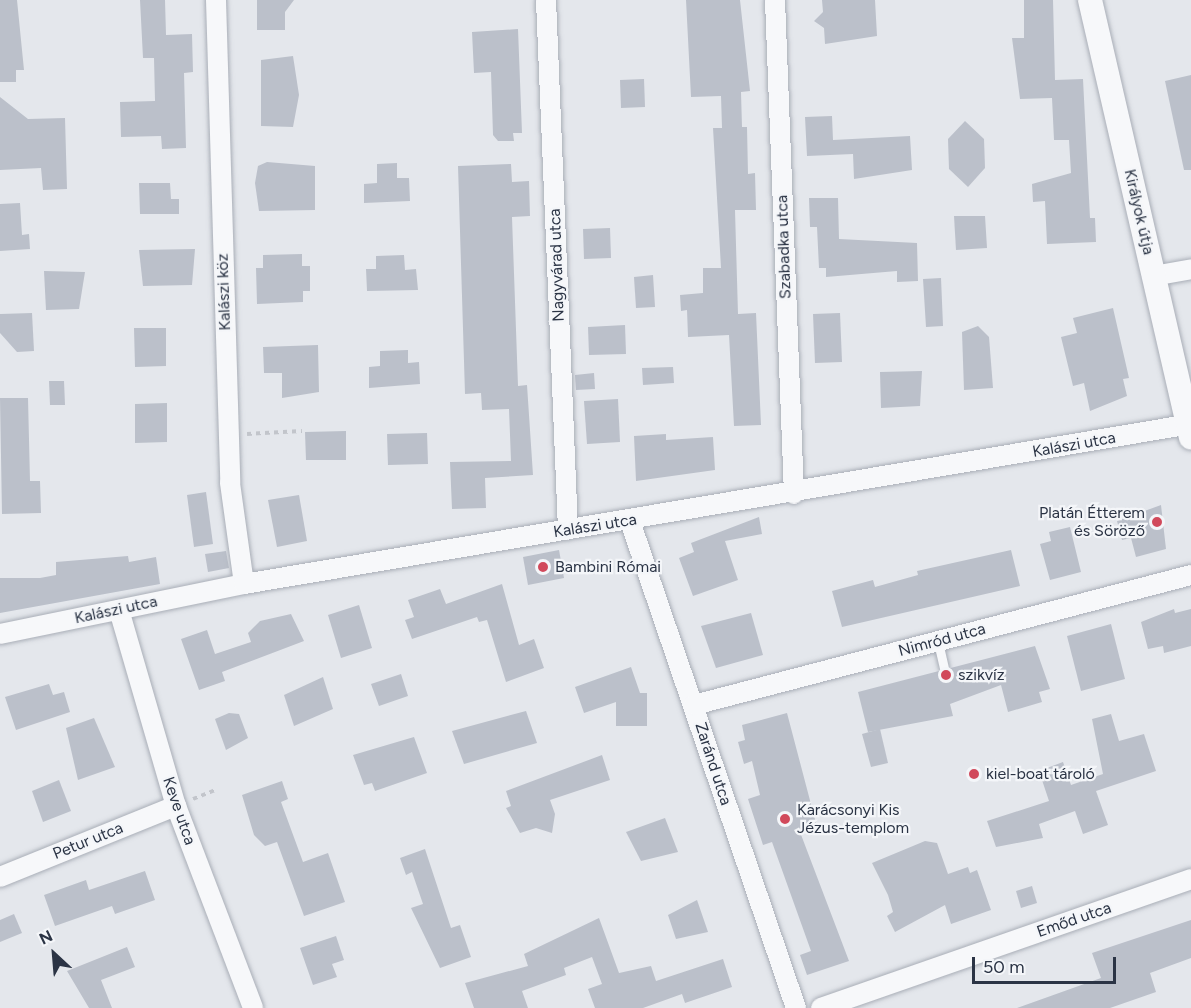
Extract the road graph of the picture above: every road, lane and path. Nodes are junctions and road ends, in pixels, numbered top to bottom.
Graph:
1 (216, 0) edge
2 (546, 0) edge
3 (775, 0) edge
4 (1090, 0) edge
5 (1191, 269) edge
6 (1154, 276) junction
7 (1190, 428) edge
8 (302, 431) dead end
9 (228, 434) junction
10 (794, 494) junction
11 (630, 521) junction
12 (568, 530) junction
13 (1191, 575) edge
14 (244, 584) junction
15 (118, 610) junction
16 (0, 634) edge
17 (938, 642) junction
18 (944, 667) dead end
19 (693, 705) junction
20 (176, 806) junction
21 (0, 877) edge
22 (1191, 879) edge
23 (253, 1008) edge
24 (796, 1008) edge
25 (821, 1008) edge

1 - 9 street, Kalászi köz
2 - 12 street, Nagyvárad utca
3 - 10 street, Szabadka utca
4 - 6 street, Királyok útja
5 - 6 street
6 - 7 street, Királyok útja
7 - 10 street, Kalászi utca
8 - 9 path
9 - 14 street, Kalászi köz
10 - 11 street, Kalászi utca
11 - 12 street, Kalászi utca
11 - 19 street, Zaránd utca
12 - 14 street, Kalászi utca
13 - 17 street, Nimród utca
14 - 15 street, Kalászi utca
15 - 16 street, Kalászi utca
15 - 20 street, Keve utca
17 - 18 lane
17 - 19 street, Nimród utca
19 - 24 street, Zaránd utca
20 - 21 street, Petur utca
20 - 23 street, Keve utca
22 - 25 street, Emőd utca

